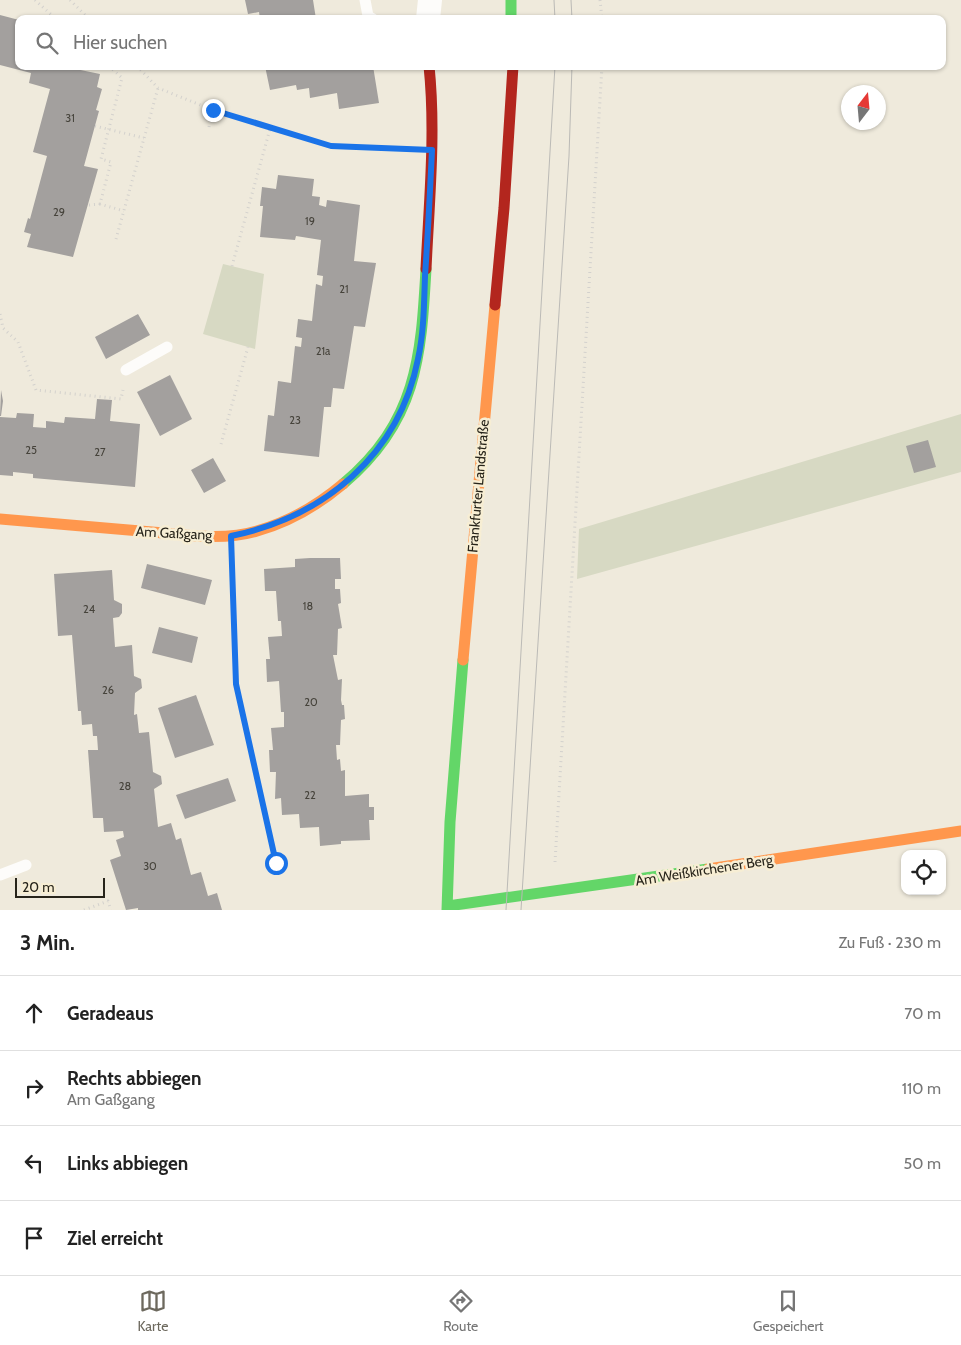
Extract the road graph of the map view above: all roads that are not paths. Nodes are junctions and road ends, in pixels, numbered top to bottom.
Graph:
1 (365, 0) edge
2 (430, 0) edge
3 (510, 0) edge
4 (368, 15) edge
5 (428, 15) edge
6 (511, 15) edge
7 (429, 70) edge
8 (513, 70) edge
9 (167, 347) dead end
10 (126, 370) road end
11 (0, 519) edge
12 (961, 831) edge
13 (26, 865) dead end
14 (0, 875) edge
15 (444, 909) edge

1 - 4 lane
2 - 5 street
3 - 6 main road
7 - 11 main road, Am Gaßgang
8 - 15 main road, Frankfurter Landstraße
9 - 10 lane
12 - 15 main road, Am Weißkirchener Berg
13 - 14 lane

